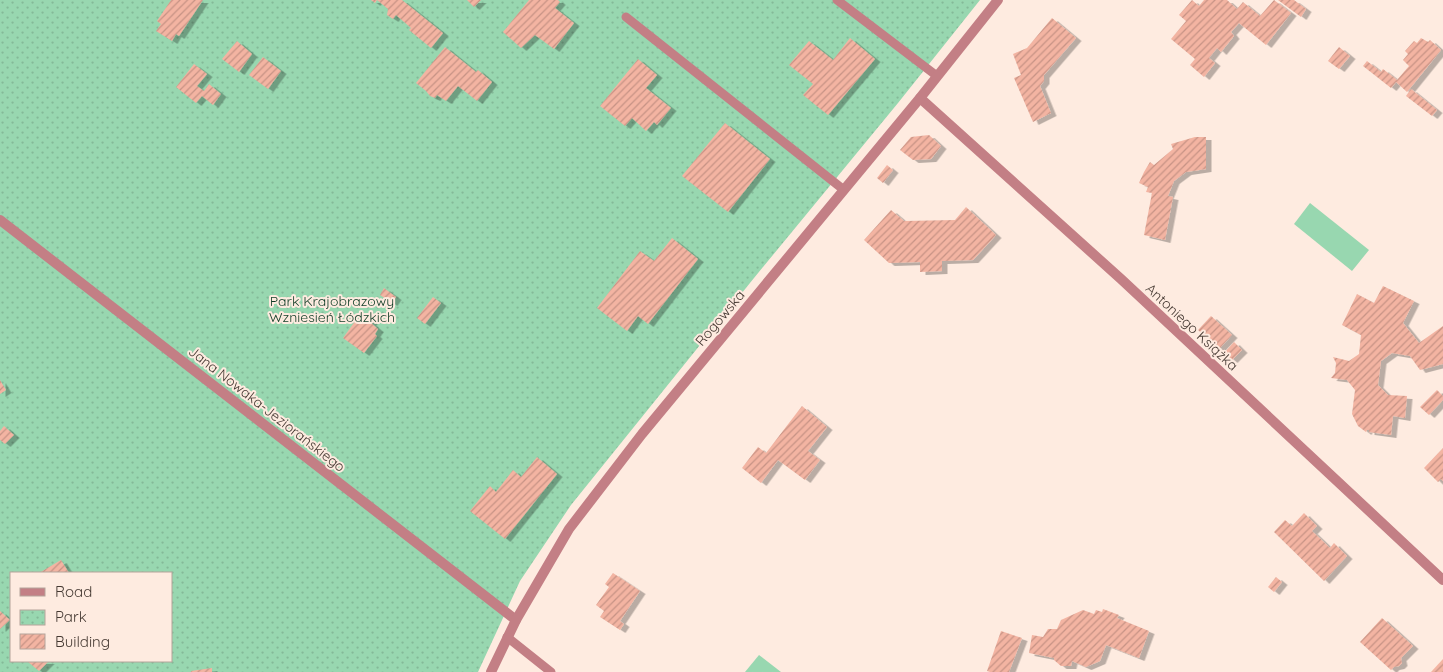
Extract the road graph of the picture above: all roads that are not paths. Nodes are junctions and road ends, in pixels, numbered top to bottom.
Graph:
1 (837, 0) edge
2 (998, 0) edge
3 (626, 17) dead end
4 (938, 76) junction
5 (920, 98) junction
6 (844, 190) junction
7 (0, 220) edge
8 (1443, 580) edge
9 (516, 620) junction
10 (508, 637) junction
11 (491, 672) edge
12 (551, 672) edge

1 - 4 lane
2 - 4 street, Rogowska
3 - 6 lane
4 - 5 street, Rogowska
5 - 6 street, Rogowska
5 - 8 street, Antoniego Książka
6 - 9 street, Rogowska
7 - 9 street, Jana Nowaka-Jeziorańskiego
9 - 10 street, Rogowska
10 - 11 street, Rogowska
10 - 12 lane

